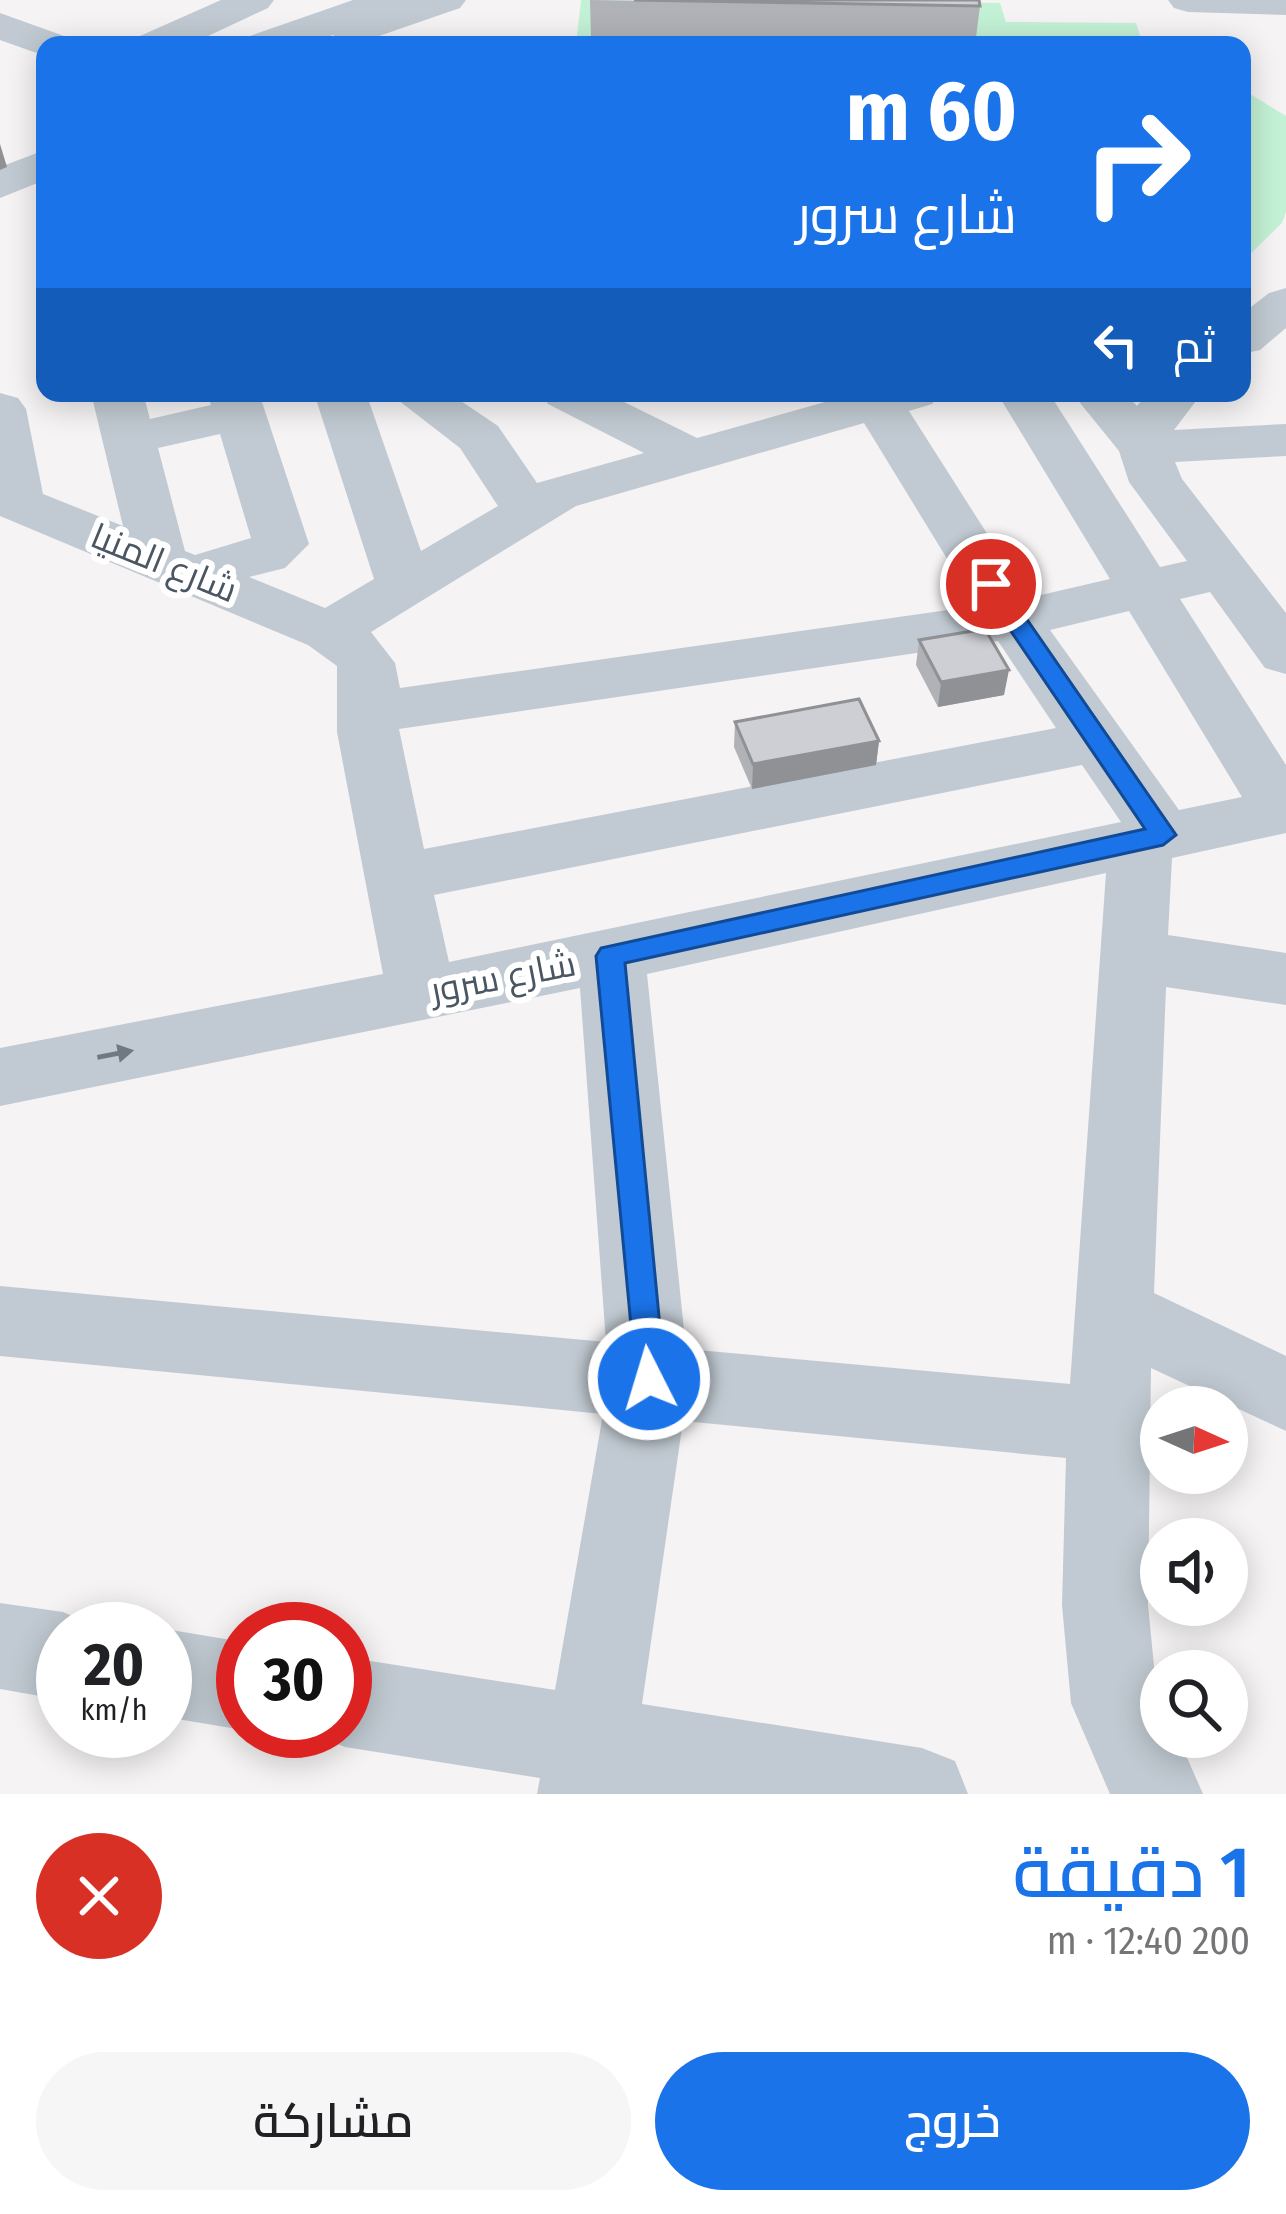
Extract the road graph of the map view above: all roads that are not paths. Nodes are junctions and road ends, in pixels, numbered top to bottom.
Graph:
1 (153, 0) edge
2 (254, 0) edge
3 (391, 0) edge
4 (446, 0) edge
5 (1188, 0) edge
6 (1216, 0) edge
7 (1286, 3) edge
8 (0, 25) edge
9 (174, 36) edge
10 (290, 36) edge
11 (346, 36) edge
12 (36, 40) edge
13 (25, 171) edge
14 (0, 211) edge
15 (1286, 303) edge
16 (1251, 332) edge
17 (36, 383) edge
18 (0, 390) edge
19 (336, 402) edge
20 (433, 402) edge
21 (584, 402) edge
22 (883, 402) edge
23 (898, 402) edge
24 (1028, 402) edge
25 (1106, 402) edge
26 (1168, 402) edge
27 (237, 404) edge
28 (0, 409) edge
29 (123, 416) edge
30 (1286, 440) edge
31 (1144, 448) junction
32 (308, 458) junction
33 (696, 458) junction
34 (9, 499) edge
35 (528, 510) junction
36 (176, 568) junction
37 (1223, 571) junction
38 (404, 585) junction
39 (1142, 593) junction
40 (1013, 620) junction
41 (328, 631) junction
42 (1286, 654) edge
43 (368, 713) junction
44 (1097, 741) junction
45 (1281, 798) edge
46 (1172, 834) junction
47 (398, 878) junction
48 (610, 956) junction
49 (1132, 956) junction
50 (1286, 979) edge
51 (421, 993) junction
52 (0, 1077) edge
53 (1113, 1311) junction
54 (0, 1322) edge
55 (649, 1379) junction
56 (1286, 1394) edge
57 (1108, 1425) junction
58 (0, 1646) edge
59 (36, 1652) edge
60 (372, 1709) edge
61 (588, 1769) edge
62 (922, 1794) edge
63 (1157, 1794) edge

1 - 9 street
2 - 9 street
3 - 10 street
4 - 11 street
5 - 6 street
6 - 7 street
8 - 12 street
13 - 14 street
15 - 16 street
17 - 18 street
19 - 32 street
20 - 35 street
21 - 33 street
22 - 33 street
23 - 40 street
24 - 39 street
25 - 31 street
26 - 31 street
27 - 29 street
27 - 32 street
28 - 34 street
29 - 36 street
30 - 31 street
31 - 37 street
32 - 36 street
32 - 38 street
33 - 35 street
34 - 36 street, شارع المنيا
35 - 38 street
36 - 41 street, شارع المنيا
37 - 39 street
37 - 42 street
38 - 41 street
39 - 40 street
39 - 45 street
40 - 43 street
40 - 44 street
41 - 43 street
43 - 47 street
44 - 46 street
44 - 47 street
45 - 46 street, شارع سرور
46 - 48 street, شارع سرور
46 - 49 street
47 - 51 street
48 - 51 street, شارع سرور
48 - 55 street
49 - 50 street
49 - 53 street
52 -> 51 street, شارع سرور
53 - 56 street
53 - 57 street
54 - 55 street
55 - 57 street
55 - 61 street
57 - 63 street
58 - 59 street
60 - 61 street
61 - 62 street

